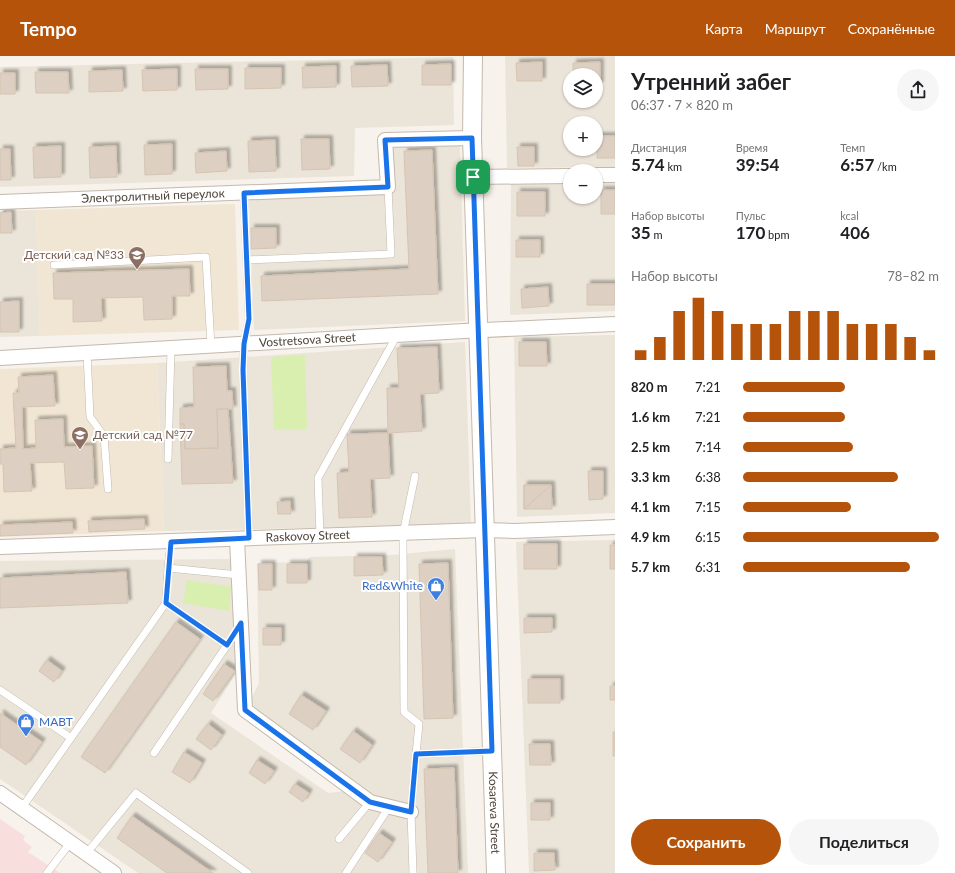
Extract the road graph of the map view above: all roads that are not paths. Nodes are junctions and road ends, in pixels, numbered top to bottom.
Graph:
1 (473, 56) edge
2 (472, 138) junction
3 (603, 175) edge
4 (615, 175) edge
5 (563, 176) edge
6 (473, 177) junction
7 (388, 187) junction
8 (244, 193) junction
9 (0, 202) edge
10 (247, 260) junction
11 (54, 265) dead end
12 (615, 324) edge
13 (478, 330) junction
14 (397, 335) junction
15 (244, 344) junction
16 (211, 346) junction
17 (171, 348) junction
18 (87, 353) junction
19 (0, 358) edge
20 (168, 459) dead end
21 (415, 476) dead end
22 (108, 489) dead end
23 (615, 527) edge
24 (484, 530) junction
25 (403, 534) junction
26 (320, 536) junction
27 (243, 538) junction
28 (171, 542) junction
29 (0, 548) edge
30 (168, 568) junction
31 (239, 575) junction
32 (166, 603) junction
33 (241, 623) junction
34 (227, 645) junction
35 (0, 690) edge
36 (72, 738) junction
37 (492, 751) junction
38 (154, 753) dead end
39 (416, 754) junction
40 (0, 793) edge
41 (370, 802) junction
42 (390, 807) junction
43 (22, 808) junction
44 (411, 812) junction
45 (339, 839) dead end
46 (70, 843) junction
47 (86, 854) junction
48 (47, 873) edge
49 (114, 873) edge
50 (248, 873) edge
51 (346, 873) edge
52 (412, 873) edge
53 (496, 873) edge

1 - 2 street, Kosareva Street
2 - 6 street, Kosareva Street
2 - 7 street
3 - 4 street
5 - 6 street
6 - 13 street, Kosareva Street
7 - 8 street, Электролитный переулок
7 - 10 lane
8 - 9 street, Электролитный переулок
8 - 10 lane
10 - 15 lane
11 - 16 lane
12 - 13 street, Vostretsova Street
13 - 14 street, Vostretsova Street
13 - 24 street, Kosareva Street
14 - 15 street, Vostretsova Street
14 - 26 lane
15 - 16 street, Vostretsova Street
15 - 27 lane
16 - 17 street, Vostretsova Street
17 - 18 street, Vostretsova Street
17 - 20 lane
18 - 19 street, Vostretsova Street
18 - 22 lane
21 - 25 lane
23 - 24 street, Raskovoy Street
24 - 25 street, Raskovoy Street
24 - 37 street, Kosareva Street
25 - 26 street, Raskovoy Street
25 - 39 lane
26 - 27 street, Raskovoy Street
27 - 28 street, Raskovoy Street
27 - 31 street
28 - 29 street, Raskovoy Street
28 - 30 lane
30 - 31 lane
30 - 32 lane
31 - 33 street
32 - 34 lane
32 - 36 lane
33 - 34 lane
33 - 41 street
34 - 38 lane
35 - 36 lane
36 - 43 lane
37 - 39 lane
37 - 53 street, Kosareva Street
39 - 44 lane
40 - 43 street
41 - 42 street
41 - 45 lane
42 - 44 street
42 - 51 lane
43 - 46 street
44 - 52 lane
46 - 47 street
46 - 48 lane
47 - 49 street
47 - 50 lane

